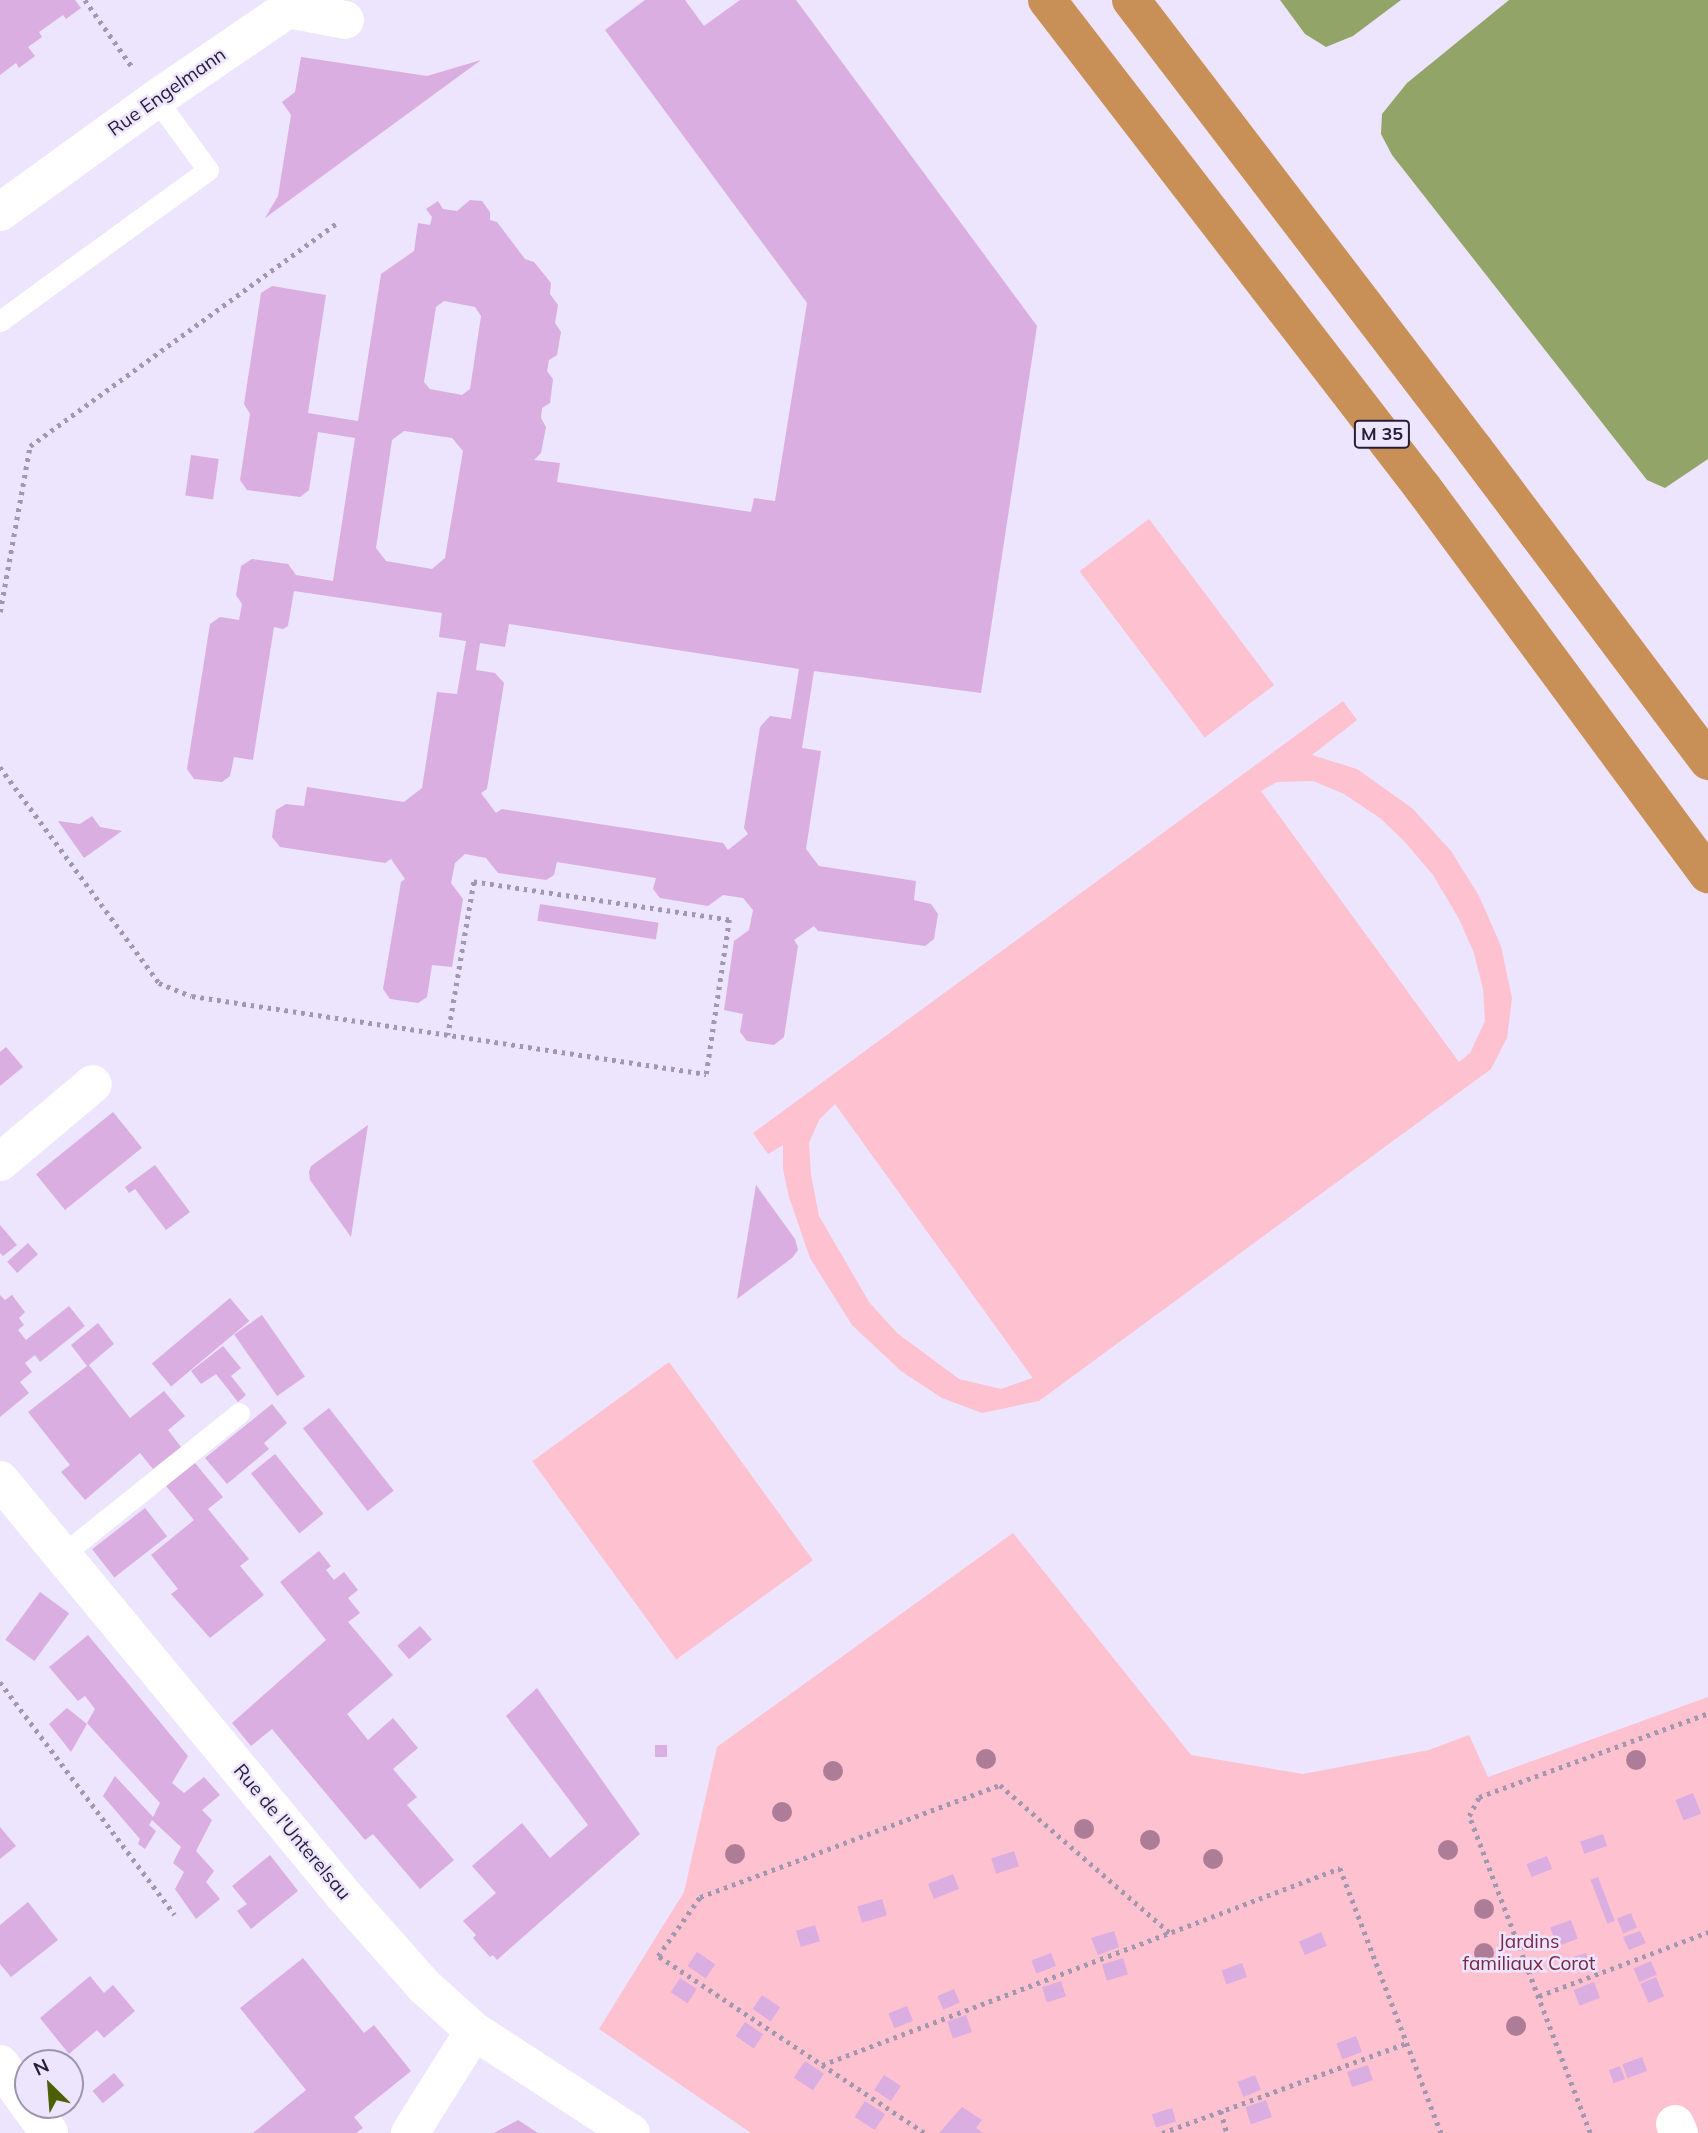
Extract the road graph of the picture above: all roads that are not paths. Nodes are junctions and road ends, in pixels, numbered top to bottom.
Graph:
1 (1047, 0) edge
2 (1131, 0) edge
3 (289, 4) edge
4 (345, 20) dead end
5 (156, 99) junction
6 (0, 212) edge
7 (0, 321) edge
8 (1708, 761) edge
9 (1708, 874) edge
10 (93, 1084) dead end
11 (0, 1162) edge
12 (239, 1413) dead end
13 (0, 1480) edge
14 (62, 1555) junction
15 (474, 2031) junction
16 (0, 2064) edge
17 (14, 2083) edge
18 (410, 2133) edge
19 (631, 2133) edge

1 - 9 highway, M 35
2 - 8 highway
3 - 4 street, Rue Engelmann
3 - 5 street, Rue Engelmann
5 - 6 street, Rue Engelmann
5 - 7 lane
10 - 11 street
12 - 14 lane
13 - 14 street, Rue de l'Unterelsau
14 - 15 street, Rue de l'Unterelsau
15 - 18 street
15 - 19 street, Rue de l'Unterelsau
16 - 17 street

